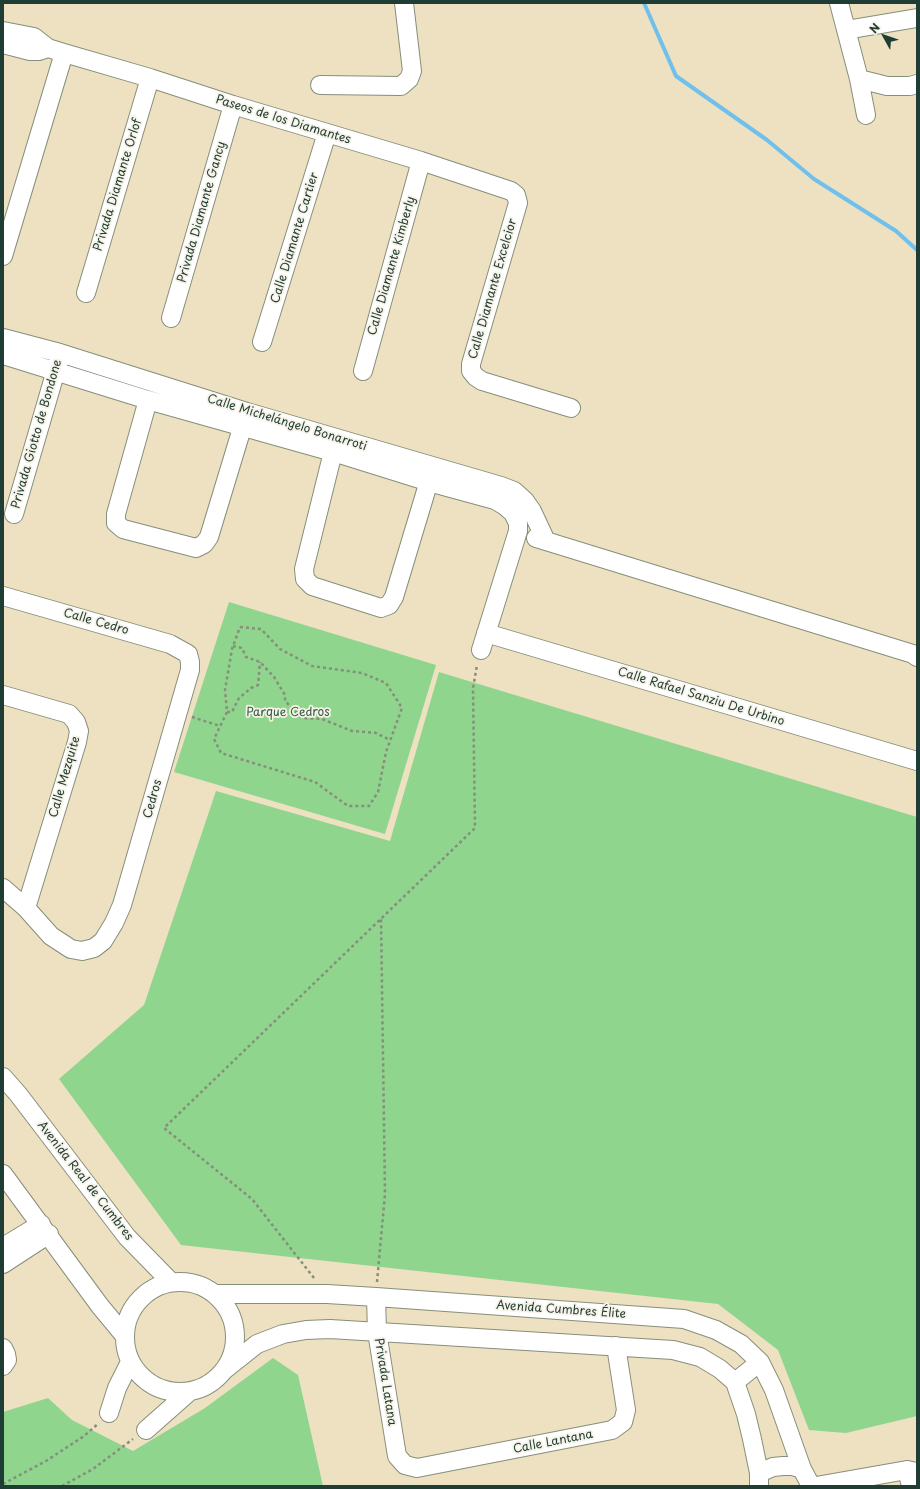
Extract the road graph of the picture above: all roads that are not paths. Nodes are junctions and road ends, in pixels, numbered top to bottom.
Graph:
1 (404, 3) edge
2 (839, 3) edge
3 (917, 18) edge
4 (846, 30) junction
5 (3, 31) edge
6 (3, 44) edge
7 (56, 50) junction
8 (150, 78) junction
9 (859, 79) junction
10 (917, 84) edge
11 (320, 85) dead end
12 (233, 105) junction
13 (866, 115) dead end
14 (327, 133) junction
15 (422, 161) junction
16 (516, 195) joint
17 (3, 256) edge
18 (86, 292) dead end
19 (171, 318) dead end
20 (3, 338) edge
21 (262, 342) dead end
22 (60, 353) junction
23 (3, 355) edge
24 (56, 371) junction
25 (363, 371) dead end
26 (148, 400) junction
27 (571, 408) dead end
28 (245, 419) junction
29 (333, 452) junction
30 (431, 474) junction
31 (14, 514) dead end
32 (518, 532) junction
33 (546, 541) junction
34 (3, 596) edge
35 (188, 654) joint
36 (917, 657) edge
37 (3, 695) edge
38 (917, 761) edge
39 (3, 888) edge
40 (26, 908) junction
41 (3, 1077) edge
42 (3, 1174) edge
43 (45, 1229) junction
44 (3, 1247) edge
45 (3, 1264) edge
46 (171, 1282) junction
47 (215, 1294) junction
48 (376, 1297) junction
49 (377, 1332) junction
50 (124, 1335) junction
51 (616, 1346) junction
52 (3, 1348) edge
53 (130, 1362) junction
54 (760, 1362) junction
55 (3, 1366) edge
56 (223, 1371) junction
57 (735, 1382) junction
58 (189, 1392) junction
59 (109, 1413) road end
60 (146, 1430) road end
61 (405, 1464) joint
62 (802, 1469) junction
63 (912, 1477) edge
64 (759, 1479) edge
65 (811, 1486) edge
66 (816, 1486) edge
67 (884, 1486) edge

1 - 11 street
2 - 4 street
3 - 4 street
4 - 9 street
5 - 7 street, Paseos de los Diamantes
6 - 7 street, Paseos de los Diamantes
7 - 8 street, Paseos de los Diamantes
7 - 17 street
8 - 12 street, Paseos de los Diamantes
8 - 18 street, Privada Diamante Orlof
9 - 10 street
9 - 13 street
12 - 14 street, Paseos de los Diamantes
12 - 19 street, Privada Diamante Gancy
14 - 15 street, Paseos de los Diamantes
14 - 21 street, Calle Diamante Cartier
15 - 16 street, Paseos de los Diamantes
15 - 25 street, Calle Diamante Kimberly
16 - 27 street, Calle Diamante Excelcior
20 - 22 street, Calle Michelángelo Bonarroti
22 - 24 street, Privada Giotto de Bondone
22 - 28 street, Calle Michelángelo Bonarroti
23 - 24 street, Calle Michelángelo Bonarroti
24 - 26 street, Calle Michelángelo Bonarroti
24 - 31 street, Privada Giotto de Bondone
26 - 28 street, Calle Michelángelo Bonarroti
26 - 28 street
28 - 29 street, Calle Michelángelo Bonarroti
28 - 30 street, Calle Michelángelo Bonarroti
29 - 30 street, Calle Michelángelo Bonarroti
29 - 30 street
30 - 32 street, Calle Michelángelo Bonarroti
30 - 33 street, Calle Michelángelo Bonarroti
32 - 33 street
32 - 38 street, Calle Rafael Sanziu De Urbino
33 - 36 street
34 - 35 street, Calle Cedro
35 - 40 street, Cedros
37 - 40 street, Calle Mezquite
39 - 40 street
41 - 46 street, Avenida Real de Cumbres
42 - 43 street
43 - 44 street
43 - 45 street
43 - 50 street
46 - 47 street
46 - 50 street
47 - 48 street, Avenida Cumbres Élite
47 - 56 street
48 - 49 street, Privada Latana
48 - 54 street, Avenida Cumbres Élite
49 - 51 street
49 - 56 street
49 - 61 street, Privada Latana
50 - 53 street
51 - 57 street
51 - 61 street, Calle Lantana
52 - 55 street
53 - 58 street
53 - 59 street
54 - 57 street
54 - 62 street, Avenida Cumbres Élite
56 - 58 street
57 - 64 street
58 - 60 street
62 - 64 street
62 - 65 street, Avenida Cumbres Élite
63 - 66 street
63 - 67 street

